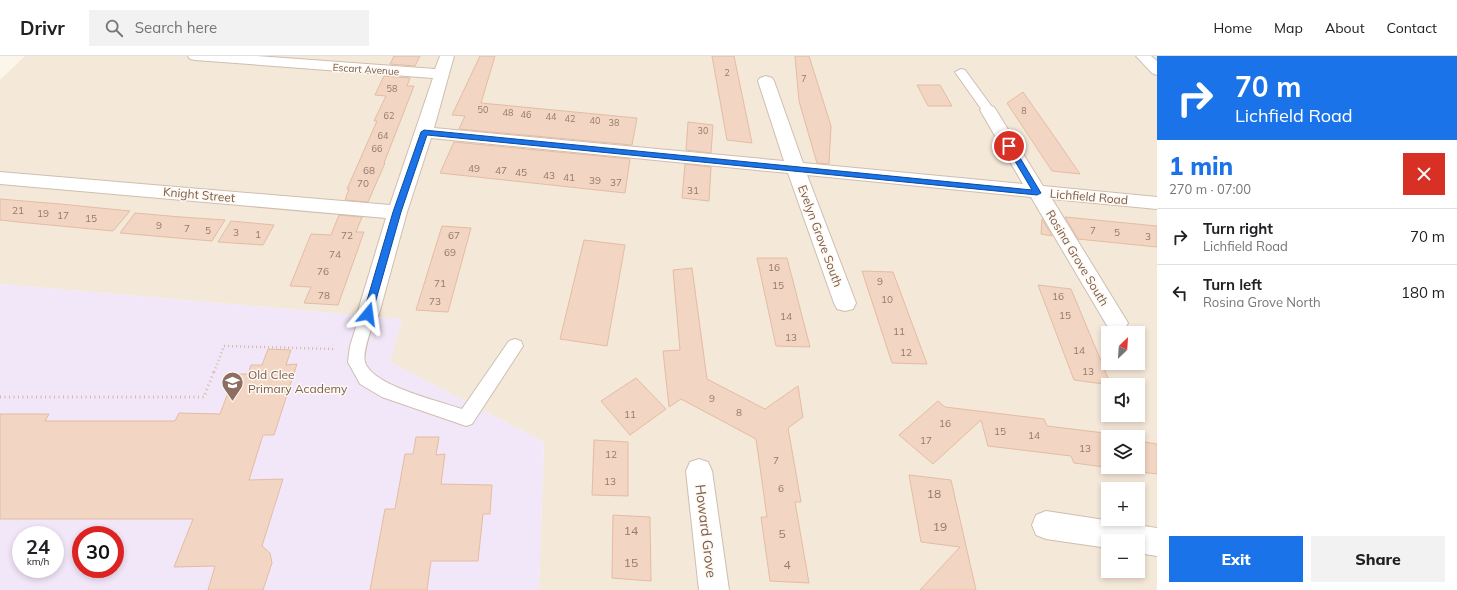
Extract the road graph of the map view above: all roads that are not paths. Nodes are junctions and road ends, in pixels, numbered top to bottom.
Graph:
1 (195, 56) edge
2 (447, 56) edge
3 (1143, 56) edge
4 (273, 59) edge
5 (1157, 70) edge
6 (961, 72) dead end
7 (441, 74) junction
8 (766, 81) dead end
9 (988, 110) joint
10 (424, 132) junction
11 (796, 169) junction
12 (0, 178) edge
13 (1037, 193) junction
14 (1157, 203) edge
15 (397, 212) junction
16 (845, 303) dead end
17 (368, 314) joint
18 (1117, 323) dead end
19 (515, 346) dead end
20 (699, 471) dead end
21 (1046, 525) dead end
22 (1157, 542) edge
23 (714, 590) edge

1 - 4 street, Escart Avenue
2 - 7 street
3 - 5 street
4 - 7 street, Escart Avenue
6 - 9 lane
7 - 10 street
8 - 11 street, Evelyn Grove South
9 - 13 street, Rosina Grove South
10 - 11 street, Lichfield Road
10 - 15 street
11 - 13 street, Lichfield Road
11 - 16 street, Evelyn Grove South
12 - 15 street, Knight Street
13 - 14 street, Lichfield Road
13 - 18 street, Rosina Grove South
15 - 17 street
17 - 19 lane
20 - 23 street, Howard Grove
21 - 22 street

